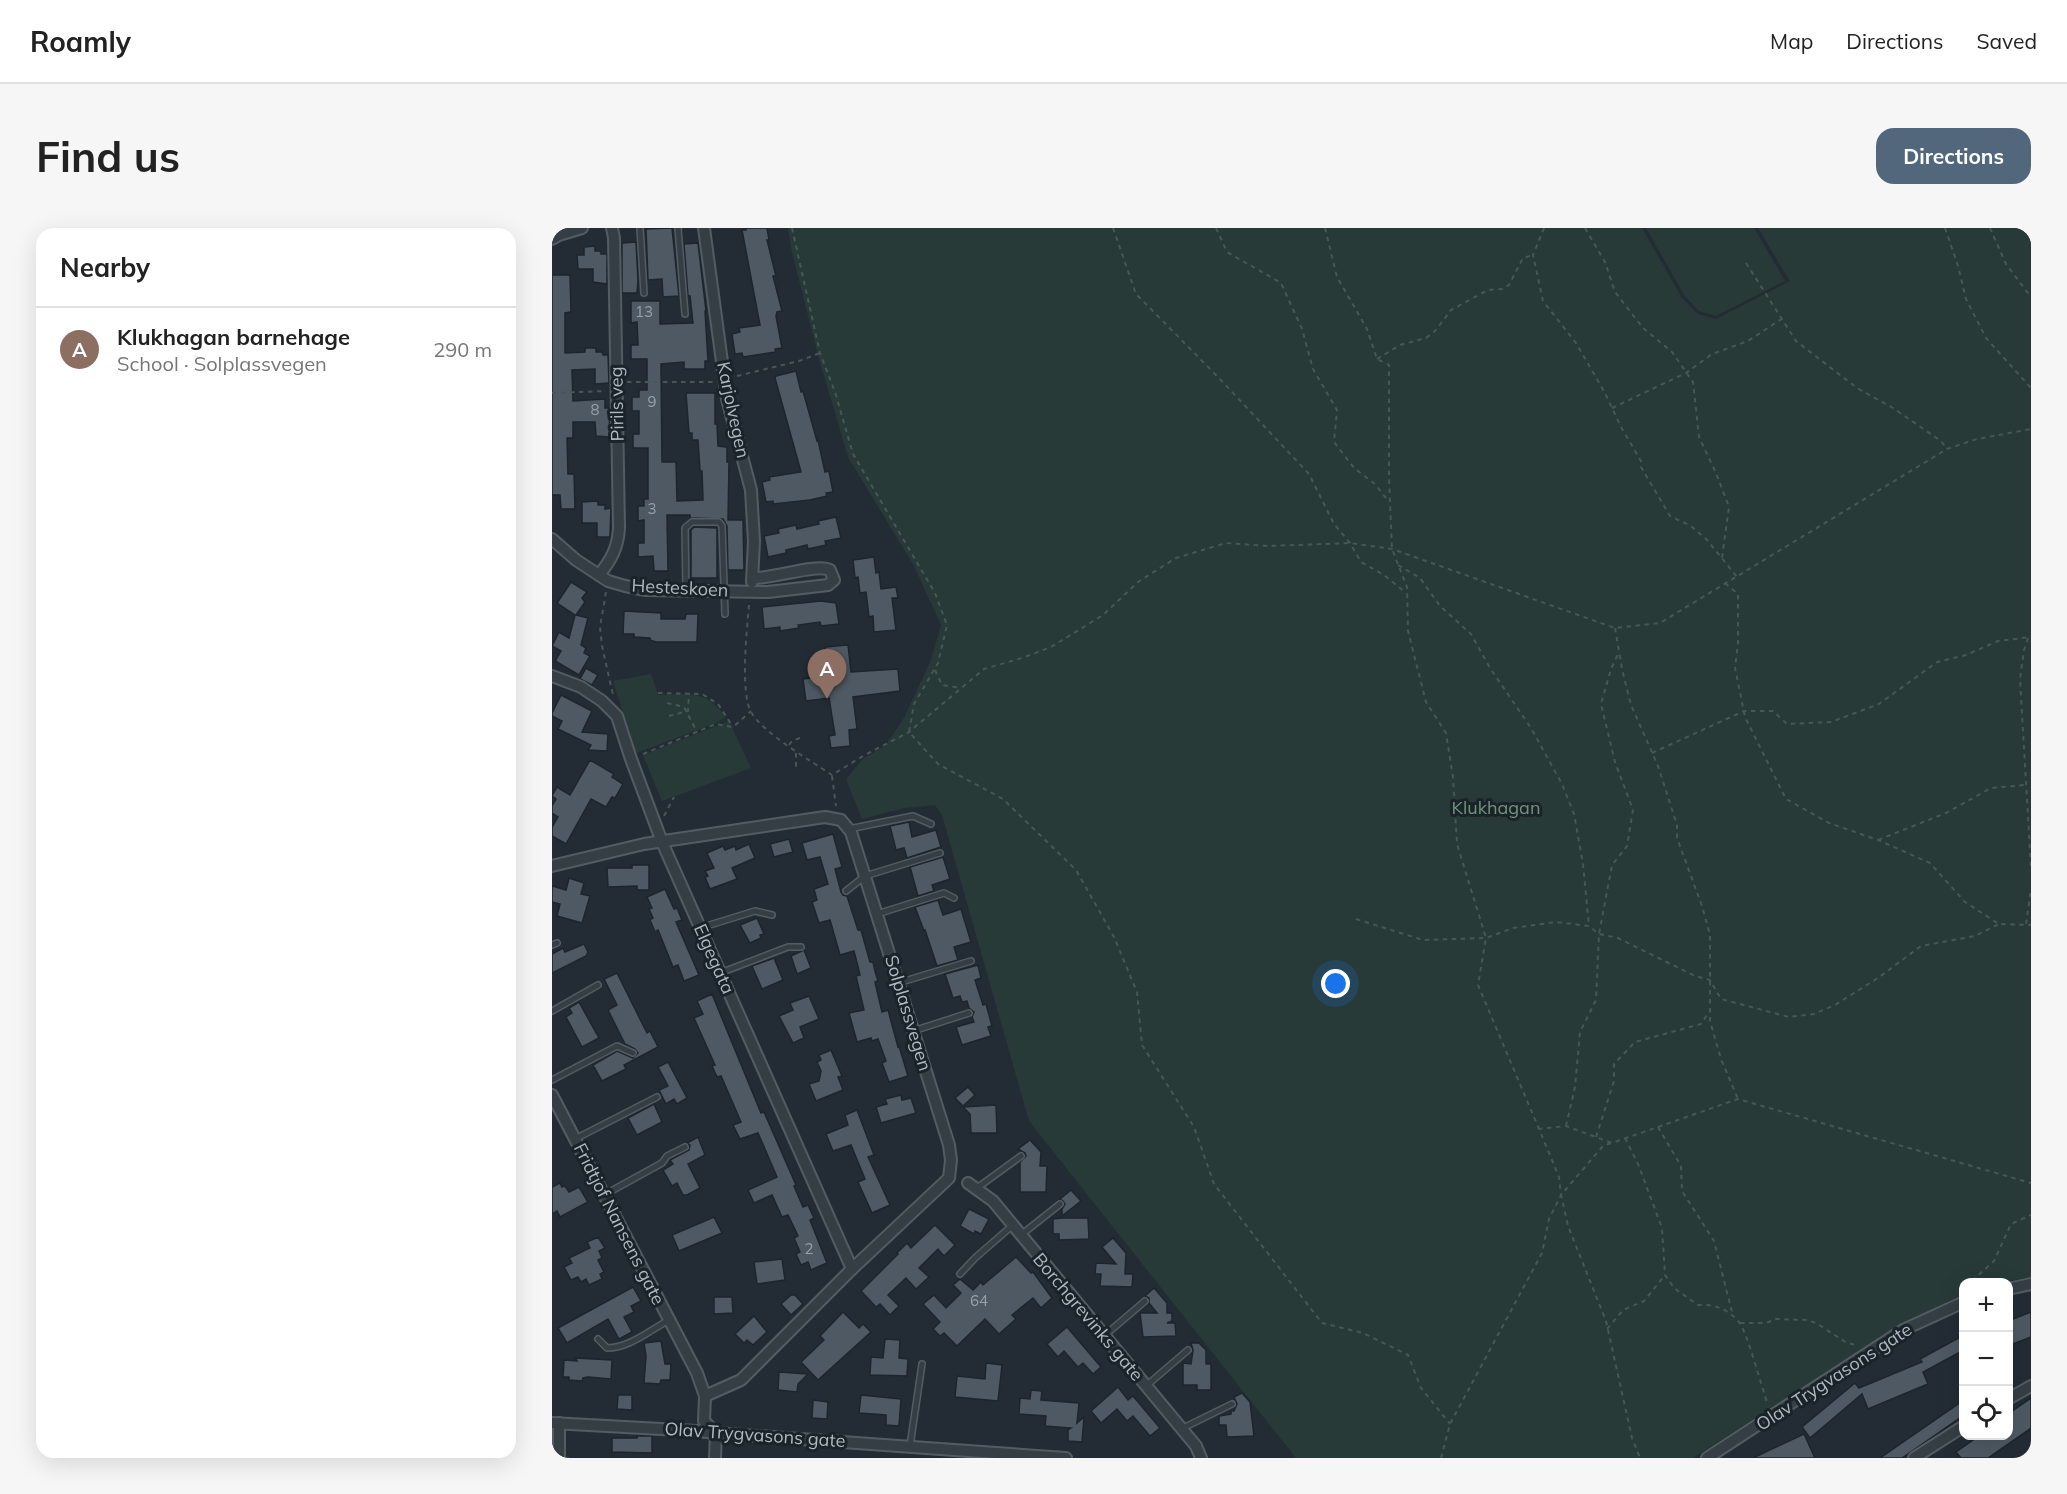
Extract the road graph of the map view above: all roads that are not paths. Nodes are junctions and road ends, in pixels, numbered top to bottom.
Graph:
1 (582, 228) edge
2 (612, 228) edge
3 (640, 228) edge
4 (678, 228) edge
5 (704, 228) edge
6 (555, 234) edge
7 (644, 293) dead end
8 (685, 314) dead end
9 (552, 539) edge
10 (604, 578) junction
11 (753, 578) junction
12 (686, 591) junction
13 (726, 591) junction
14 (750, 591) junction
15 (725, 614) dead end
16 (552, 676) edge
17 (931, 824) dead end
18 (849, 829) junction
19 (662, 842) junction
20 (940, 853) dead end
21 (552, 866) edge
22 (865, 876) junction
23 (846, 891) dead end
24 (954, 898) dead end
25 (877, 914) junction
26 (772, 915) dead end
27 (700, 928) junction
28 (801, 947) dead end
29 (971, 961) dead end
30 (720, 973) junction
31 (898, 983) junction
32 (598, 985) dead end
33 (552, 1011) edge
34 (969, 1013) dead end
35 (913, 1031) junction
36 (633, 1053) dead end
37 (552, 1080) edge
38 (552, 1095) edge
39 (657, 1097) dead end
40 (555, 1108) edge
41 (575, 1139) junction
42 (685, 1147) dead end
43 (1021, 1156) dead end
44 (972, 1185) joint
45 (604, 1195) junction
46 (1060, 1204) dead end
47 (1013, 1225) junction
48 (1022, 1235) junction
49 (852, 1269) junction
50 (960, 1274) dead end
51 (2031, 1284) edge
52 (2013, 1288) edge
53 (1145, 1301) dead end
54 (1959, 1304) edge
55 (669, 1320) junction
56 (1104, 1336) junction
57 (598, 1339) dead end
58 (1188, 1350) dead end
59 (922, 1364) dead end
60 (1146, 1386) junction
61 (2031, 1386) edge
62 (2013, 1395) edge
63 (705, 1396) junction
64 (1232, 1404) dead end
65 (556, 1423) edge
66 (1181, 1429) junction
67 (1959, 1429) edge
68 (716, 1434) junction
69 (910, 1446) junction
70 (559, 1458) edge
71 (715, 1458) edge
72 (1066, 1458) edge
73 (1201, 1458) edge
74 (1707, 1458) edge
75 (1914, 1458) edge

1 - 6 street
2 - 10 street, Pirils veg
3 - 7 lane
4 - 8 lane
5 - 11 street, Karjolvegen
9 - 10 street, Hesteskoen
10 - 12 street, Hesteskoen
11 - 14 street, Karjolvegen
11 - 14 street, Hesteskoen
12 - 13 street, Hesteskoen
12 - 13 lane
13 - 14 street, Hesteskoen
13 - 15 lane
16 - 19 street, Elgegata
17 - 18 lane
18 - 19 street
18 - 22 street, Solplassvegen
19 - 21 street
19 - 27 street, Elgegata
20 - 22 lane
22 - 23 lane
22 - 25 street, Solplassvegen
24 - 25 lane
25 - 31 street, Solplassvegen
26 - 27 lane
27 - 30 street, Elgegata
28 - 30 lane
29 - 31 lane
30 - 49 street, Elgegata
31 - 35 street, Solplassvegen
32 - 33 lane
34 - 35 lane
35 - 49 street, Solplassvegen
36 - 37 lane
38 - 40 street, Fridtjof Nansens gate
39 - 41 lane
40 - 41 street, Fridtjof Nansens gate
41 - 45 street, Fridtjof Nansens gate
42 - 45 lane
43 - 44 lane
44 - 47 street, Borchgrevinks gate
45 - 55 street, Fridtjof Nansens gate
46 - 48 lane
47 - 48 street, Borchgrevinks gate
47 - 50 lane
48 - 56 street, Borchgrevinks gate
49 - 63 street, Solplassvegen
51 - 52 street
53 - 56 lane
54 - 74 street, Olav Trygvasons gate
55 - 57 lane, Fridtjof Nansens gate
55 - 63 street, Fridtjof Nansens gate
56 - 60 street, Borchgrevinks gate
58 - 60 lane
59 - 69 lane
60 - 66 street, Borchgrevinks gate
61 - 62 street
63 - 68 street, Fridtjof Nansens gate
64 - 66 lane
65 - 68 street, Olav Trygvasons gate
65 - 70 street
66 - 73 street, Borchgrevinks gate
67 - 75 street
68 - 69 street, Olav Trygvasons gate
68 - 71 street, Fridtjof Nansens gate
69 - 72 street, Olav Trygvasons gate

